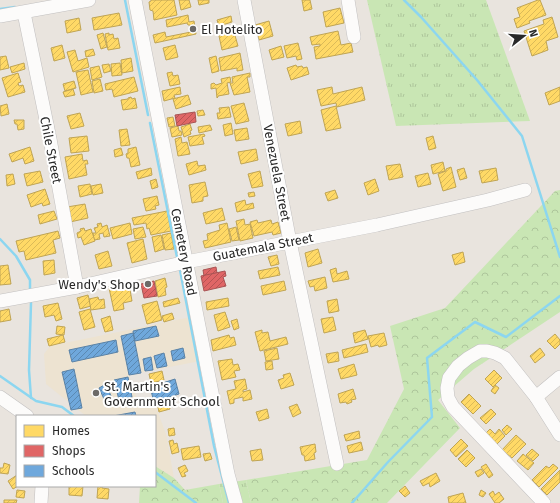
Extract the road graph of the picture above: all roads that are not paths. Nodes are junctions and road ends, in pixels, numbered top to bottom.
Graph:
1 (89, 0) edge
2 (135, 0) edge
3 (244, 0) edge
4 (348, 0) edge
5 (24, 12) junction
6 (0, 16) edge
7 (354, 37) dead end
8 (525, 190) dead end
9 (290, 242) junction
10 (186, 262) junction
11 (77, 287) junction
12 (0, 301) edge
13 (560, 377) edge
14 (536, 396) junction
15 (0, 397) edge
16 (26, 415) edge
17 (560, 435) edge
18 (338, 464) dead end
19 (42, 487) edge
20 (41, 503) edge
21 (236, 503) edge
22 (544, 503) edge

1 - 5 street
2 - 10 street, Cemetery Road
3 - 9 street, Venezuela Street
4 - 7 street
5 - 6 street
5 - 11 street, Chile Street
8 - 9 street, Guatemala Street
9 - 10 street, Guatemala Street
9 - 18 street, Venezuela Street
10 - 11 street, Guatemala Street
10 - 21 street, Cemetery Road
11 - 12 street, Guatemala Street
13 - 14 street
14 - 17 street
14 - 22 street
15 - 16 street
19 - 20 street

